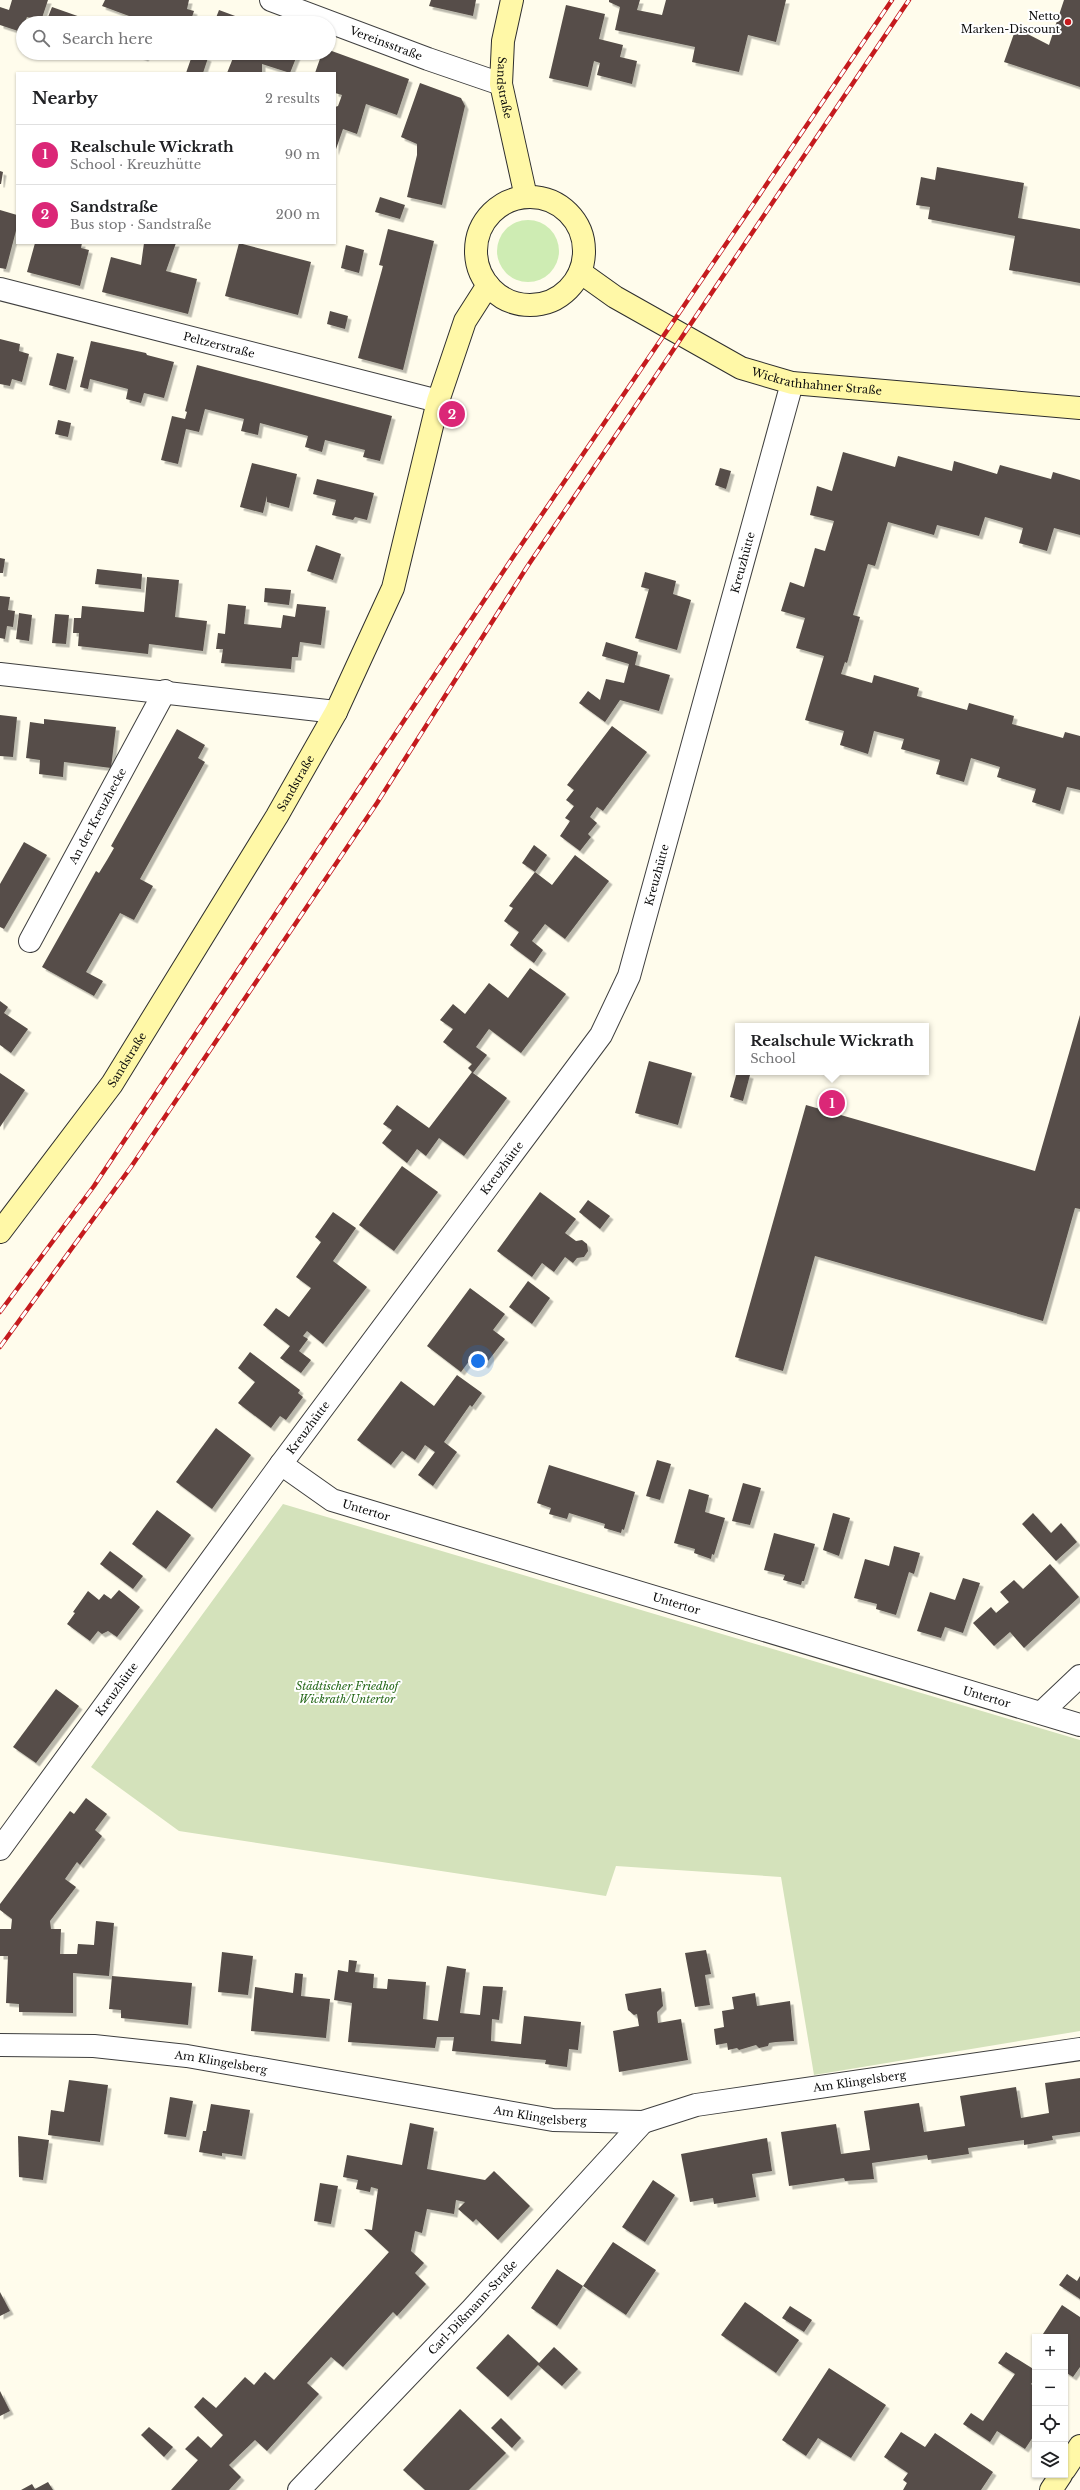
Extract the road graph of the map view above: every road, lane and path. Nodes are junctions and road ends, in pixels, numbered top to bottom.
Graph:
1 (271, 0) edge
2 (512, 0) edge
3 (314, 16) edge
4 (336, 24) edge
5 (501, 84) junction
6 (526, 197) junction
7 (580, 272) junction
8 (488, 285) junction
9 (0, 289) edge
10 (792, 383) junction
11 (438, 401) junction
12 (1080, 408) edge
13 (0, 674) edge
14 (165, 691) junction
15 (336, 712) junction
16 (30, 941) dead end
17 (0, 1232) edge
18 (281, 1464) junction
19 (1080, 1676) edge
20 (1041, 1713) junction
21 (1080, 1725) edge
22 (0, 1849) edge
23 (0, 2045) edge
24 (1080, 2049) edge
25 (643, 2122) junction
26 (1080, 2446) edge
27 (1068, 2464) edge
28 (1059, 2478) edge
29 (299, 2490) edge
30 (1051, 2490) edge

1 - 3 street, Vereinsstraße
2 - 5 main road, Sandstraße
4 - 5 street, Vereinsstraße
5 - 6 main road, Sandstraße
6 - 7 main road
6 - 8 main road
7 - 8 main road
7 - 10 main road, Wickrathhahner Straße
8 - 11 main road, Sandstraße
9 - 11 street, Peltzerstraße
10 - 12 main road, Wickrathhahner Straße
10 - 18 street, Kreuzhütte
11 - 15 main road, Sandstraße
13 - 14 street
14 - 15 street
14 - 16 street, An der Kreuzhecke
15 - 17 main road, Sandstraße
18 - 20 street, Untertor
18 - 22 street, Kreuzhütte
19 - 20 street
20 - 21 street, Untertor
23 - 25 street, Am Klingelsberg
24 - 25 street, Am Klingelsberg
25 - 29 street, Carl-Dißmann-Straße
26 - 27 main road
28 - 30 main road

